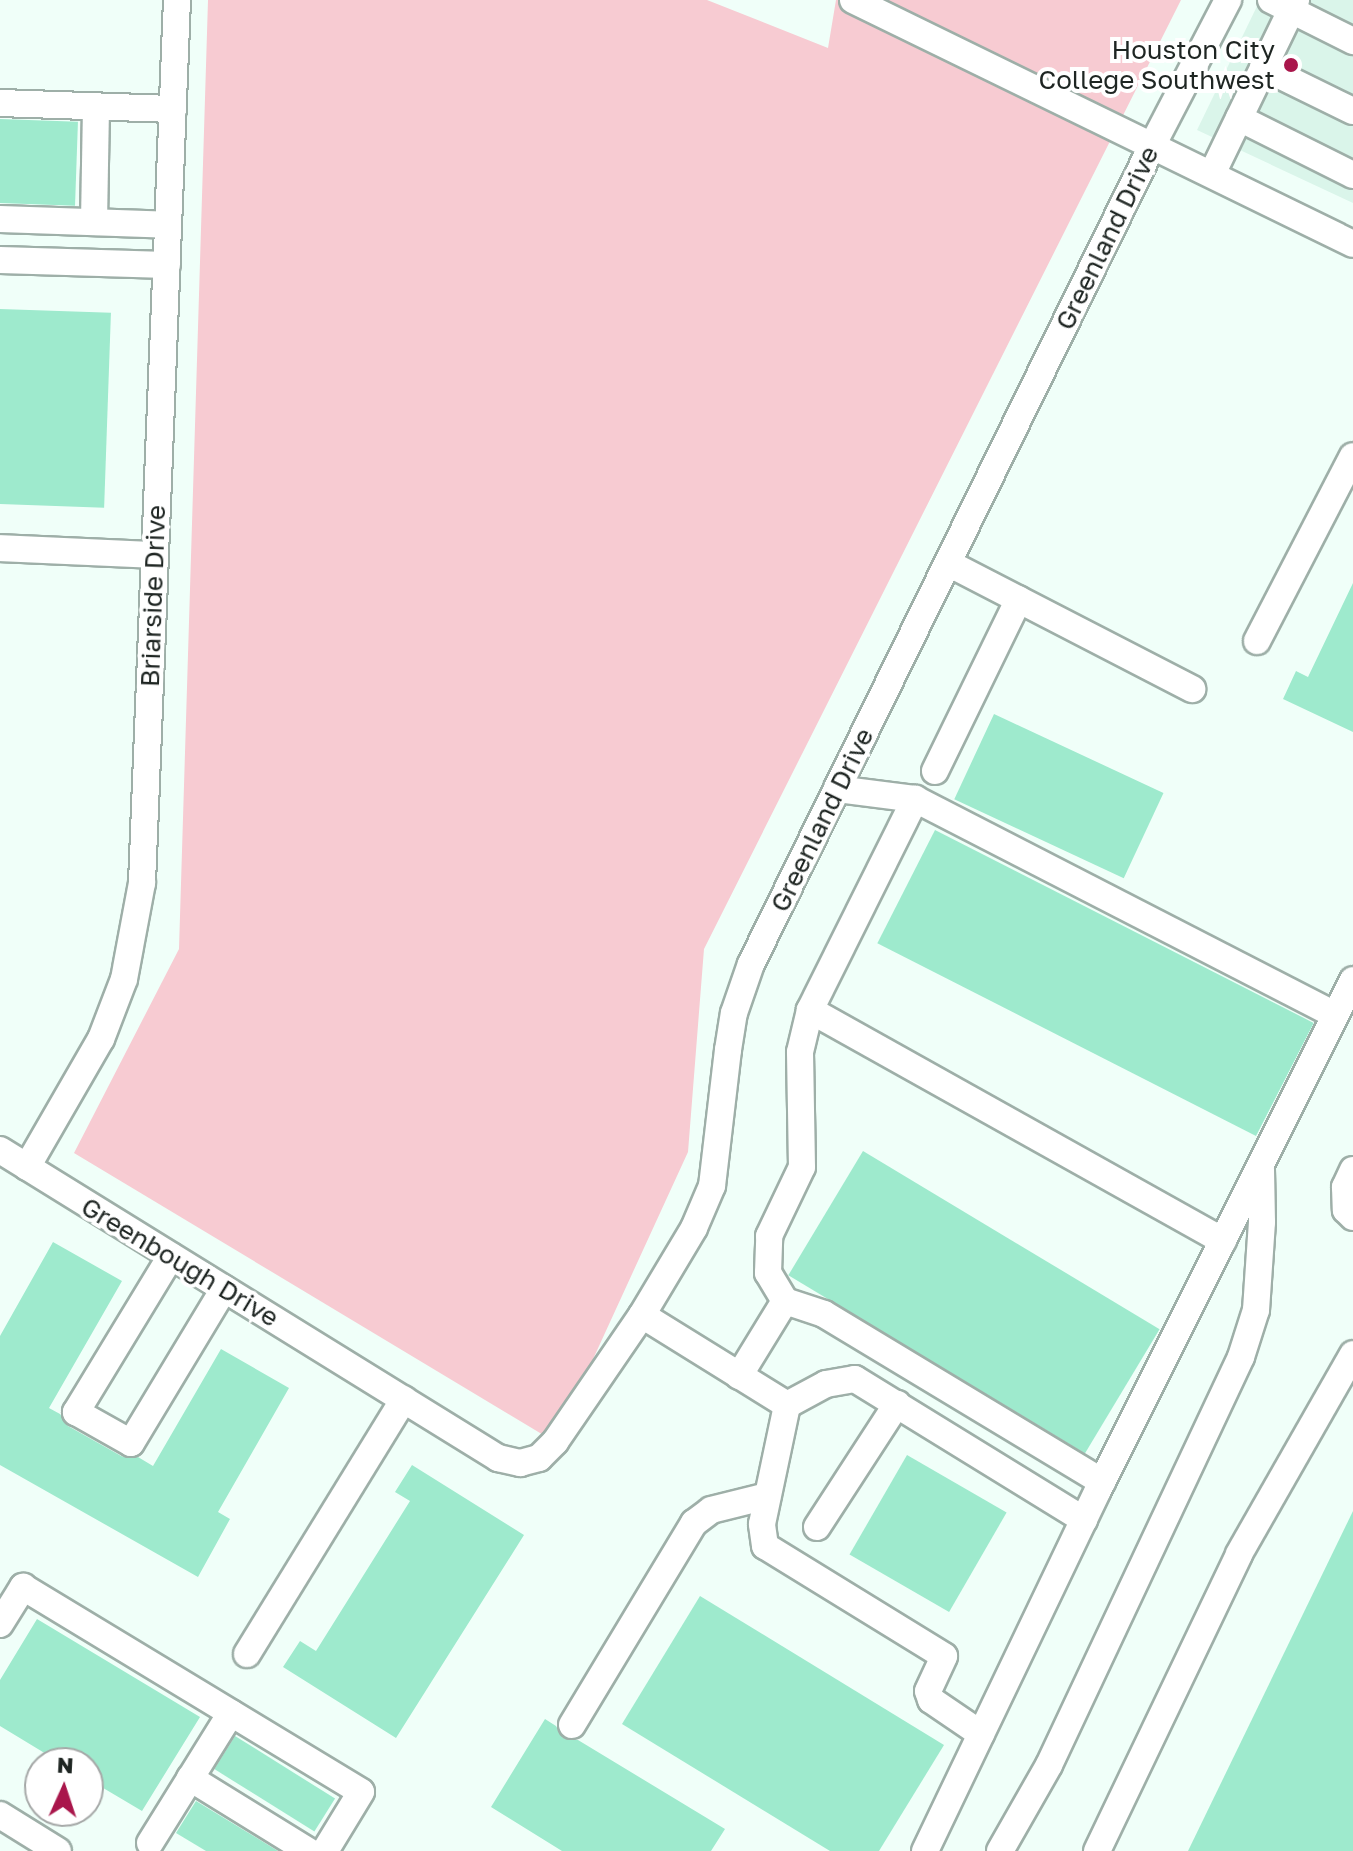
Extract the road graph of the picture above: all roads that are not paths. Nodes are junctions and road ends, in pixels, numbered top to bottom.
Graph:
1 (177, 0) edge
2 (853, 0) edge
3 (1228, 0) edge
4 (1286, 3) edge
5 (1353, 41) edge
6 (1263, 67) junction
7 (0, 103) edge
8 (96, 107) junction
9 (173, 109) junction
10 (1353, 111) edge
11 (1239, 118) junction
12 (1152, 146) junction
13 (1212, 174) junction
14 (1353, 175) edge
15 (0, 219) edge
16 (94, 222) junction
17 (168, 225) junction
18 (1353, 244) edge
19 (0, 260) edge
20 (167, 265) junction
21 (1353, 456) edge
22 (0, 548) edge
23 (155, 555) junction
24 (948, 563) junction
25 (1019, 599) junction
26 (1257, 641) dead end
27 (1192, 689) dead end
28 (935, 771) dead end
29 (837, 789) junction
30 (915, 799) junction
31 (1353, 980) edge
32 (810, 1010) junction
33 (1335, 1015) junction
34 (0, 1150) edge
35 (1260, 1165) junction
36 (27, 1167) junction
37 (1353, 1170) edge
38 (1353, 1217) edge
39 (1223, 1241) junction
40 (171, 1256) junction
41 (224, 1289) junction
42 (785, 1301) junction
43 (642, 1315) junction
44 (1353, 1354) edge
45 (361, 1372) joint
46 (739, 1376) junction
47 (404, 1399) junction
48 (897, 1404) junction
49 (787, 1405) junction
50 (1102, 1482) junction
51 (767, 1496) junction
52 (1084, 1520) junction
53 (817, 1527) dead end
54 (0, 1624) edge
55 (247, 1654) dead end
56 (231, 1713) junction
57 (572, 1725) dead end
58 (981, 1734) junction
59 (190, 1778) junction
60 (0, 1815) edge
61 (150, 1843) dead end
62 (58, 1851) edge
63 (308, 1851) edge
64 (325, 1851) edge
65 (925, 1851) edge
66 (1000, 1851) edge
67 (1097, 1851) edge

1 - 9 street, Briarside Drive
2 - 12 street
3 - 12 street, Greenland Drive
4 - 5 street
4 - 6 street
6 - 10 street
6 - 11 street
7 - 8 street
8 - 9 street
8 - 16 street
9 - 17 street, Briarside Drive
11 - 13 street
11 - 14 street
12 - 13 street
12 - 24 street, Greenland Drive
13 - 18 street
15 - 16 street
16 - 17 street
17 - 20 street, Briarside Drive
19 - 20 street
20 - 23 street, Briarside Drive
21 - 26 street
22 - 23 street
23 - 36 street, Briarside Drive
24 - 25 street
24 - 29 street, Greenland Drive
25 - 27 street
25 - 28 street
29 - 30 street
29 - 43 street, Greenland Drive
30 - 32 street
30 - 33 street
31 - 33 street
32 - 39 street
32 - 42 street
33 - 35 street
34 - 36 street, Greenbough Drive
35 - 39 street
35 - 66 street
36 - 40 street, Greenbough Drive
37 - 38 street
39 - 50 street
40 - 41 street, Greenbough Drive
40 - 41 street
41 - 45 street, Greenbough Drive
42 - 46 street
42 - 50 street
43 - 46 street
43 - 47 street, Greenland Drive
44 - 67 street
45 - 47 street, Greenland Drive
46 - 49 street
47 - 55 street
48 - 49 street
48 - 52 street
48 - 53 street
49 - 51 street
50 - 52 street
51 - 57 street
51 - 58 street
52 - 58 street
54 - 56 street
56 - 59 street
56 - 64 street
58 - 65 street
59 - 61 street
59 - 63 street
60 - 62 street

